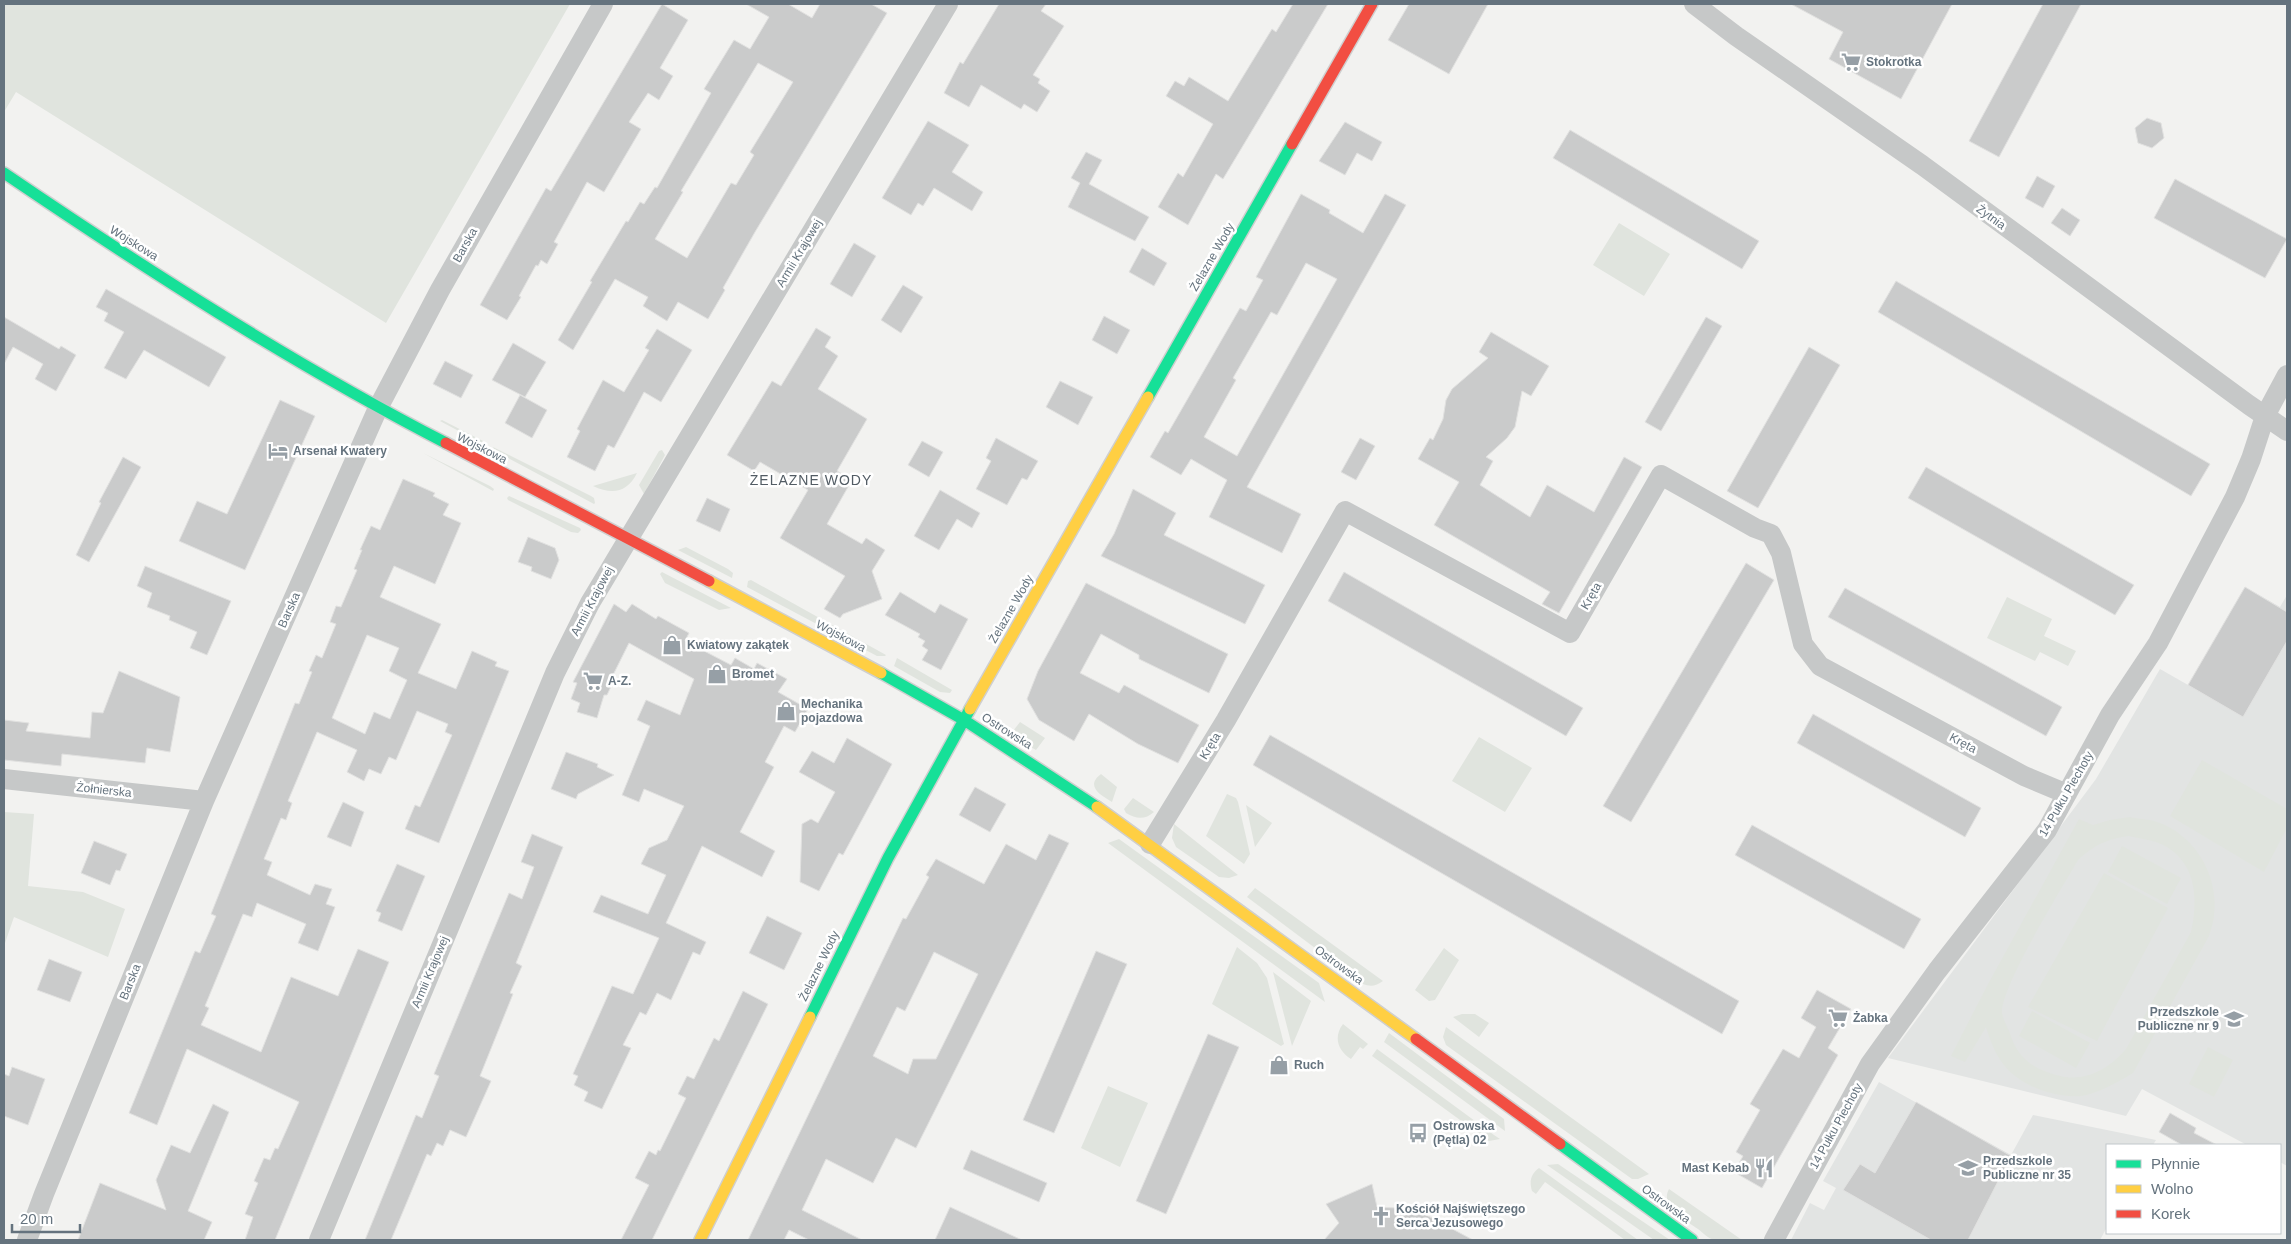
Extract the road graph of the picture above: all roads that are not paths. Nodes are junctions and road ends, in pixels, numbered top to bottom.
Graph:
1 (603, 4) edge
2 (948, 4) edge
3 (1372, 4) edge
4 (1694, 4) edge
5 (4, 173) edge
6 (2287, 375) edge
7 (378, 408) junction
8 (2265, 416) junction
9 (2287, 430) edge
10 (629, 538) junction
11 (964, 720) junction
12 (4, 779) edge
13 (2067, 794) junction
14 (204, 802) junction
15 (1150, 844) junction
16 (27, 1240) edge
17 (318, 1240) edge
18 (700, 1240) edge
19 (1692, 1240) edge
20 (1774, 1240) edge

1 - 7 street, Barska
2 - 10 street, Armii Krajowej
3 - 11 street, Żelazne Wody
4 - 8 street, Żytnia
5 - 7 street, Wojskowa
6 - 8 street, 14 Pułku Piechoty
7 - 10 street, Wojskowa
7 - 14 street, Barska
8 - 9 street, Żytnia
8 - 13 street, 14 Pułku Piechoty
10 - 11 street, Wojskowa
10 - 17 street, Armii Krajowej
11 - 15 street, Ostrowska
11 - 18 street, Żelazne Wody
12 - 14 street, Żołnierska
13 - 15 street, Kręta
13 - 20 street, 14 Pułku Piechoty
14 - 16 street, Barska
15 - 19 street, Ostrowska

